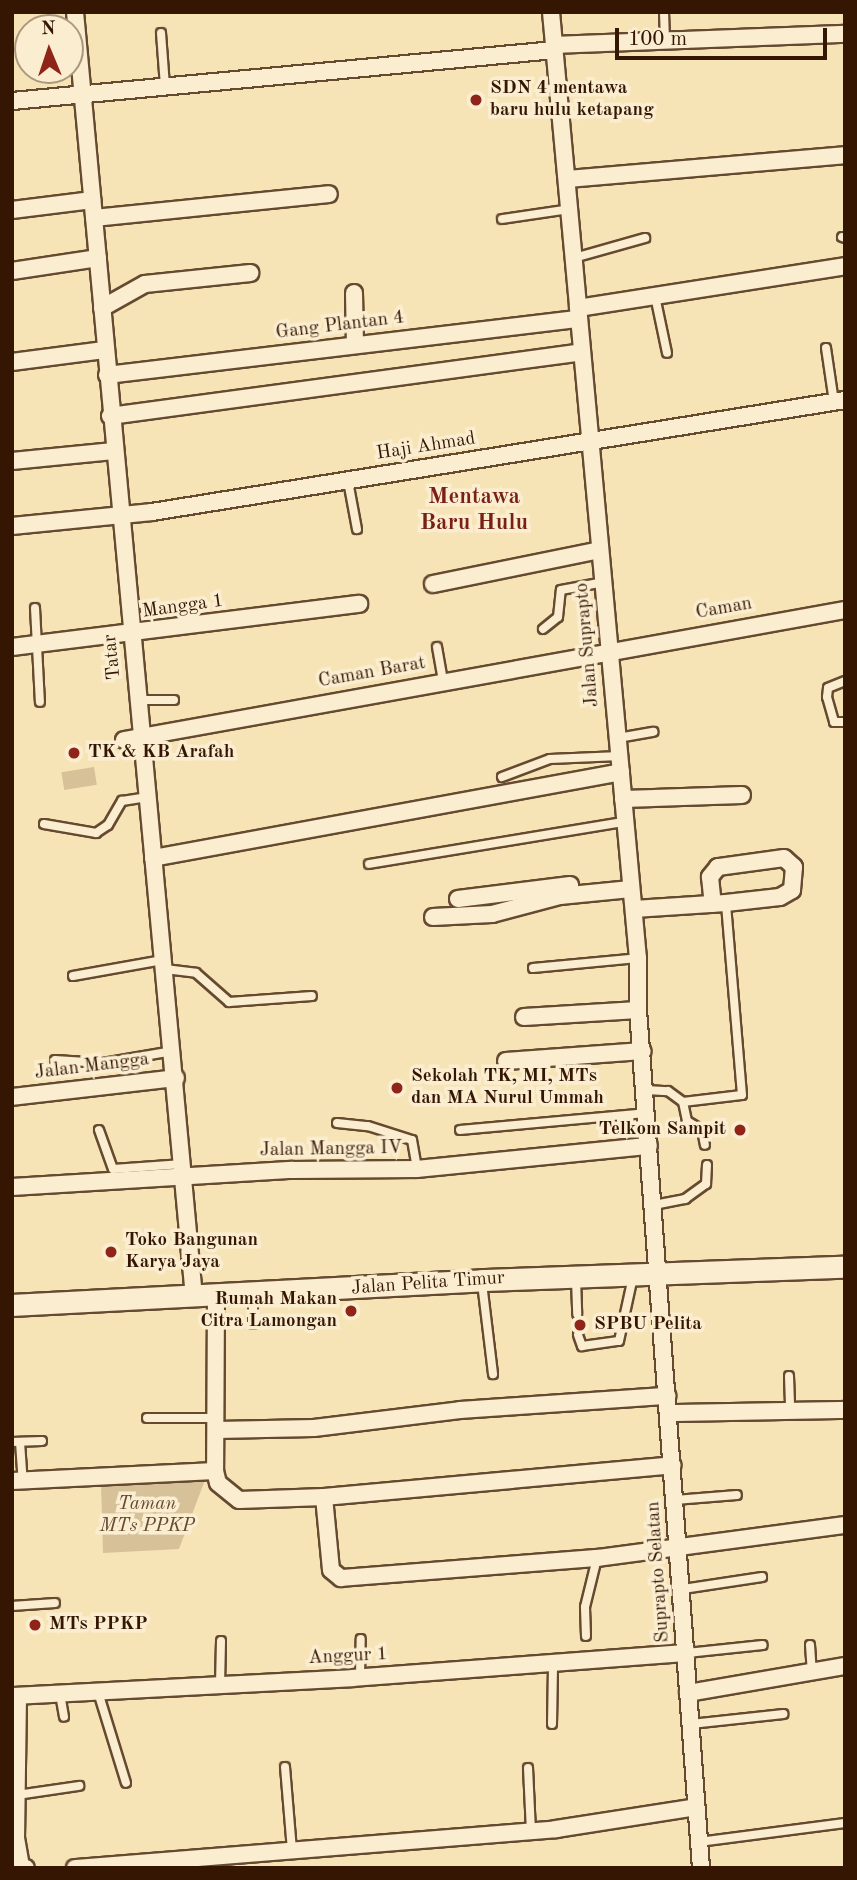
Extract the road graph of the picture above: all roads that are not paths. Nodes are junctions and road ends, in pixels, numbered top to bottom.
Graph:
1 (75, 12) edge
2 (551, 12) edge
3 (664, 12) edge
4 (160, 33) dead end
5 (845, 34) edge
6 (665, 41) junction
7 (554, 48) junction
8 (165, 86) junction
9 (81, 95) junction
10 (12, 102) edge
11 (845, 155) edge
12 (567, 179) junction
13 (329, 194) dead end
14 (92, 201) junction
15 (570, 209) junction
16 (12, 210) edge
17 (94, 218) junction
18 (502, 219) dead end
19 (645, 238) dead end
20 (98, 258) junction
21 (574, 258) junction
22 (845, 266) edge
23 (12, 271) edge
24 (250, 274) dead end
25 (354, 293) dead end
26 (655, 296) junction
27 (102, 308) junction
28 (578, 313) junction
29 (355, 345) junction
30 (826, 348) dead end
31 (104, 350) junction
32 (582, 352) junction
33 (667, 353) dead end
34 (12, 362) edge
35 (107, 376) junction
36 (839, 401) edge
37 (110, 416) junction
38 (591, 442) junction
39 (114, 451) junction
40 (12, 461) edge
41 (348, 481) junction
42 (120, 516) junction
43 (12, 526) edge
44 (357, 529) dead end
45 (600, 550) junction
46 (604, 582) junction
47 (433, 584) dead end
48 (359, 604) dead end
49 (35, 608) dead end
50 (845, 610) edge
51 (543, 629) dead end
52 (132, 635) junction
53 (36, 645) junction
54 (12, 647) edge
55 (437, 647) dead end
56 (610, 651) junction
57 (443, 681) junction
58 (845, 681) edge
59 (138, 700) junction
60 (174, 700) dead end
61 (40, 702) dead end
62 (845, 722) edge
63 (653, 732) dead end
64 (142, 737) junction
65 (618, 738) junction
66 (124, 740) dead end
67 (620, 764) junction
68 (502, 777) dead end
69 (742, 794) dead end
70 (148, 797) junction
71 (623, 799) junction
72 (624, 822) junction
73 (44, 824) dead end
74 (153, 858) junction
75 (369, 864) dead end
76 (630, 883) junction
77 (458, 899) dead end
78 (719, 903) junction
79 (634, 909) junction
80 (433, 917) dead end
81 (639, 958) junction
82 (164, 965) junction
83 (533, 968) dead end
84 (73, 976) dead end
85 (312, 996) dead end
86 (638, 1010) junction
87 (524, 1017) dead end
88 (173, 1051) junction
89 (643, 1051) junction
90 (55, 1060) dead end
91 (506, 1061) dead end
92 (176, 1079) junction
93 (646, 1090) junction
94 (12, 1097) edge
95 (684, 1102) junction
96 (648, 1113) junction
97 (337, 1123) dead end
98 (99, 1130) dead end
99 (460, 1130) dead end
100 (705, 1145) dead end
101 (649, 1146) junction
102 (707, 1165) dead end
103 (417, 1169) junction
104 (184, 1170) junction
105 (12, 1187) edge
106 (654, 1205) junction
107 (845, 1267) edge
108 (659, 1273) junction
109 (634, 1274) junction
110 (576, 1276) junction
111 (482, 1280) junction
112 (253, 1295) junction
113 (205, 1297) junction
114 (12, 1305) edge
115 (577, 1314) dead end
116 (253, 1324) dead end
117 (578, 1335) dead end
118 (494, 1374) dead end
119 (789, 1376) dead end
120 (668, 1396) junction
121 (845, 1410) edge
122 (790, 1412) junction
123 (670, 1413) junction
124 (147, 1418) dead end
125 (216, 1424) junction
126 (42, 1441) dead end
127 (16, 1442) edge
128 (673, 1465) junction
129 (215, 1471) junction
130 (18, 1481) edge
131 (737, 1495) dead end
132 (324, 1497) junction
133 (675, 1500) junction
134 (845, 1525) edge
135 (678, 1545) junction
136 (597, 1558) junction
137 (762, 1577) dead end
138 (683, 1589) junction
139 (55, 1603) dead end
140 (12, 1606) edge
141 (586, 1636) dead end
142 (361, 1639) dead end
143 (221, 1641) dead end
144 (763, 1645) dead end
145 (810, 1645) dead end
146 (687, 1653) junction
147 (553, 1664) junction
148 (845, 1666) edge
149 (812, 1672) junction
150 (360, 1678) junction
151 (220, 1685) junction
152 (98, 1692) junction
153 (688, 1693) junction
154 (60, 1694) junction
155 (15, 1696) edge
156 (783, 1714) dead end
157 (64, 1717) dead end
158 (552, 1724) dead end
159 (691, 1724) junction
160 (285, 1767) dead end
161 (528, 1768) dead end
162 (15, 1778) edge
163 (126, 1783) dead end
164 (79, 1786) dead end
165 (17, 1796) junction
166 (696, 1807) junction
167 (845, 1823) edge
168 (531, 1831) junction
169 (699, 1842) junction
170 (292, 1850) junction
171 (23, 1867) edge
172 (14, 1868) edge
173 (75, 1868) edge
174 (701, 1868) edge

1 - 9 street, Tatar
2 - 7 street, Jalan Suprapto
3 - 6 lane
4 - 8 lane
5 - 6 street
6 - 7 street
7 - 8 street
7 - 12 street, Jalan Suprapto
8 - 9 street
9 - 10 street
9 - 14 street, Tatar
11 - 12 street
12 - 15 street, Jalan Suprapto
13 - 17 street
14 - 16 street
14 - 17 street, Tatar
15 - 18 lane
15 - 21 street, Jalan Suprapto
17 - 20 street, Tatar
19 - 21 lane
20 - 23 street
20 - 27 street, Tatar
21 - 28 street, Jalan Suprapto
22 - 26 street, Gang Plantan 4
24 - 27 street
25 - 29 street
26 - 28 street, Gang Plantan 4
26 - 33 lane
27 - 31 street, Tatar
28 - 29 street, Gang Plantan 4
28 - 32 street, Jalan Suprapto
29 - 35 street, Gang Plantan 4
30 - 36 lane
31 - 34 street
31 - 35 street, Tatar
32 - 37 street
32 - 38 street, Jalan Suprapto
35 - 37 street, Tatar
36 - 38 street, Haji Ahmad
37 - 39 street, Tatar
38 - 41 street, Haji Ahmad
38 - 45 street, Jalan Suprapto
39 - 40 street
39 - 42 street, Tatar
41 - 42 street, Haji Ahmad
41 - 44 lane
42 - 43 street, Haji Ahmad
42 - 52 street, Tatar
45 - 46 street, Jalan Suprapto
45 - 47 street
46 - 51 lane
46 - 56 street, Jalan Suprapto
48 - 52 street, Mangga 1
49 - 53 lane
50 - 56 street, Caman
52 - 53 street, Mangga 1
52 - 59 street, Tatar
53 - 54 street, Mangga 1
53 - 61 lane
55 - 57 lane
56 - 57 street, Caman Barat
56 - 65 street, Jalan Suprapto
57 - 64 street, Caman Barat
58 - 62 lane
59 - 60 lane
59 - 64 street, Tatar
63 - 65 lane
64 - 66 street, Caman Barat
64 - 70 street, Tatar
65 - 67 street, Jalan Suprapto
67 - 68 lane
67 - 71 street, Jalan Suprapto
67 - 74 street
69 - 71 street
70 - 73 lane
70 - 74 street, Tatar
71 - 72 street, Jalan Suprapto
72 - 75 lane
72 - 76 street, Jalan Suprapto
74 - 82 street, Tatar
76 - 77 street
76 - 79 street, Jalan Suprapto
76 - 80 street
78 - 78 street
78 - 79 street
78 - 95 lane
79 - 81 street, Jalan Suprapto
81 - 83 lane
81 - 86 street, Jalan Suprapto
82 - 84 lane
82 - 85 lane
82 - 88 street, Tatar
86 - 87 street
86 - 89 street, Jalan Suprapto
88 - 90 lane
88 - 92 street, Tatar
89 - 91 street
89 - 93 street, Jalan Suprapto
92 - 94 street, Jalan Mangga
92 - 104 street, Tatar
93 - 95 lane
93 - 96 street, Jalan Suprapto
95 - 100 lane
96 - 99 lane
96 - 101 street, Jalan Suprapto
97 - 103 lane
98 - 104 lane
101 - 103 street, Jalan Mangga IV
101 - 106 street, Jalan Suprapto
102 - 106 lane
103 - 104 street, Jalan Mangga IV
104 - 105 street, Jalan Mangga IV
104 - 113 street, Tatar
106 - 108 street, Jalan Suprapto
107 - 108 street, Jalan Pelita Timur
108 - 109 street, Jalan Pelita Timur
108 - 120 street, Suprapto Selatan
109 - 110 street, Jalan Pelita Timur
109 - 117 lane
110 - 111 street, Jalan Pelita Timur
110 - 115 lane
111 - 112 street, Jalan Pelita Timur
111 - 118 lane
112 - 113 street, Jalan Pelita Timur
112 - 116 lane
113 - 114 street, Jalan Pelita Timur
113 - 125 street, Tatar
119 - 122 lane
120 - 123 street, Suprapto Selatan
120 - 125 street
121 - 122 street
122 - 123 street
123 - 128 street, Suprapto Selatan
124 - 125 lane
125 - 129 street, Tatar
126 - 127 lane
127 - 130 lane
128 - 132 street
128 - 133 street, Suprapto Selatan
129 - 130 street
129 - 132 street
131 - 133 lane
132 - 136 street
133 - 135 street, Suprapto Selatan
134 - 135 street
135 - 136 street
135 - 138 street, Suprapto Selatan
136 - 141 lane
137 - 138 lane
138 - 146 street, Suprapto Selatan
139 - 140 lane
142 - 150 lane
143 - 151 lane
144 - 146 lane
145 - 149 lane
146 - 147 street, Anggur 1
146 - 153 street, Suprapto Selatan
147 - 150 street, Anggur 1
147 - 158 lane
148 - 149 street
149 - 153 street
150 - 151 street, Anggur 1
151 - 152 street, Anggur 1
152 - 154 street, Anggur 1
152 - 163 lane
153 - 159 street, Suprapto Selatan
154 - 155 street, Anggur 1
154 - 157 lane
155 - 162 street
156 - 159 lane
159 - 166 street, Suprapto Selatan
160 - 170 lane
161 - 168 lane
162 - 165 street
164 - 165 lane
165 - 171 street
166 - 168 street
166 - 169 street, Suprapto Selatan
167 - 169 lane
168 - 170 street
169 - 174 street, Suprapto Selatan
170 - 173 street
171 - 172 street

